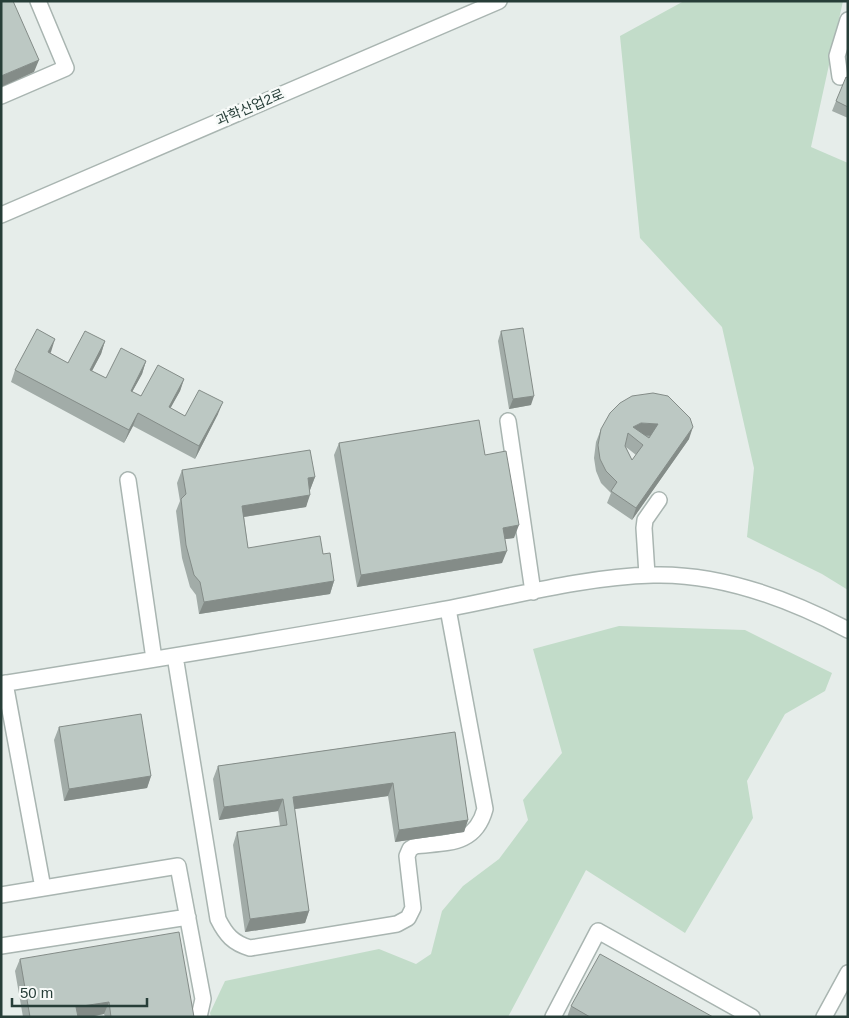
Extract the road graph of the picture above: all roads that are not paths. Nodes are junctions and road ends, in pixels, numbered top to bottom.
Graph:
1 (38, 1) edge
2 (500, 1) edge
3 (848, 20) edge
4 (840, 76) dead end
5 (1, 96) edge
6 (1, 215) edge
7 (508, 421) dead end
8 (128, 480) dead end
9 (659, 500) dead end
10 (647, 575) junction
11 (533, 592) junction
12 (448, 609) junction
13 (848, 630) edge
14 (175, 656) junction
15 (154, 660) junction
16 (3, 684) edge
17 (43, 888) junction
18 (1, 895) edge
19 (188, 917) junction
20 (1, 946) edge
21 (848, 973) edge
22 (199, 1017) edge
23 (553, 1017) edge
24 (752, 1017) edge
25 (824, 1017) edge

1 - 5 street
2 - 6 street, 과학산업2로
3 - 4 street
7 - 11 street
8 - 15 street
9 - 10 street
10 - 11 street
10 - 13 street
11 - 12 street
12 - 14 street
12 - 14 street
14 - 15 street
15 - 16 street
16 - 17 street
17 - 18 street
17 - 19 street
19 - 20 street
19 - 22 street
21 - 25 street
23 - 24 street

